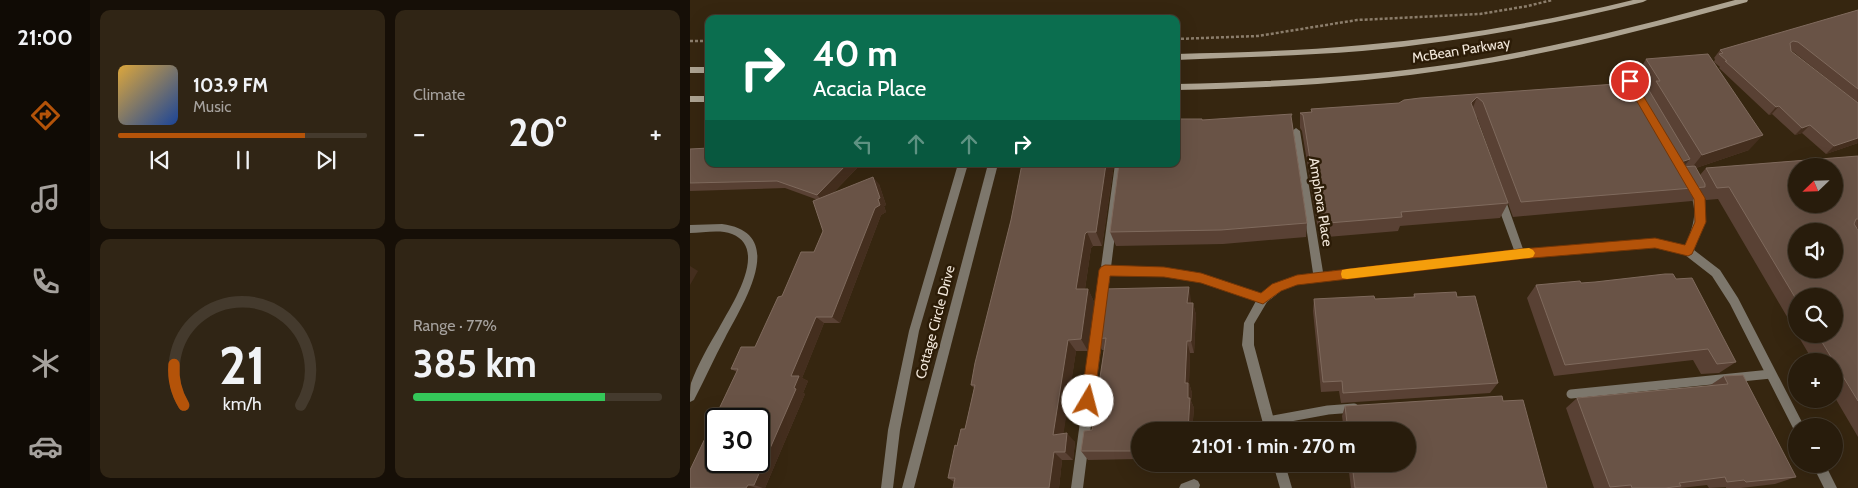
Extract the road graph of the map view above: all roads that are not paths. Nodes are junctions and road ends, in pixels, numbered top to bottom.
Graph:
1 (1643, 0) edge
2 (1744, 0) edge
3 (1180, 57) edge
4 (690, 70) edge
5 (705, 70) edge
6 (1180, 87) edge
7 (705, 99) edge
8 (690, 100) edge
9 (1296, 132) dead end
10 (962, 167) edge
11 (992, 167) edge
12 (1119, 167) edge
13 (1684, 173) edge
14 (1497, 190) edge
15 (690, 229) edge
16 (1688, 251) junction
17 (1520, 254) junction
18 (1105, 270) junction
19 (1320, 277) junction
20 (1263, 298) junction
21 (1771, 374) junction
22 (1571, 394) dead end
23 (690, 396) edge
24 (1367, 407) edge
25 (1794, 418) edge
26 (1268, 422) edge
27 (1284, 422) edge
28 (1281, 472) edge
29 (1823, 473) edge
30 (887, 488) edge
31 (908, 488) edge
32 (1077, 488) edge
33 (1286, 488) edge
34 (1831, 488) edge

1 - 3 main road, McBean Parkway
2 - 6 main road, McBean Parkway
4 - 5 main road
7 - 8 main road
9 - 19 street, Amphora Place
10 - 30 street, Cottage Circle Drive
11 - 31 street, Cottage Circle Drive
12 - 18 street
13 - 16 street
14 - 17 street
15 - 23 street
16 - 17 street
16 - 21 street
17 - 19 street
18 - 20 street
18 - 32 street
19 - 20 street
20 - 26 street
21 - 22 lane
21 - 25 street
24 - 27 lane
28 - 33 street
29 - 34 street

